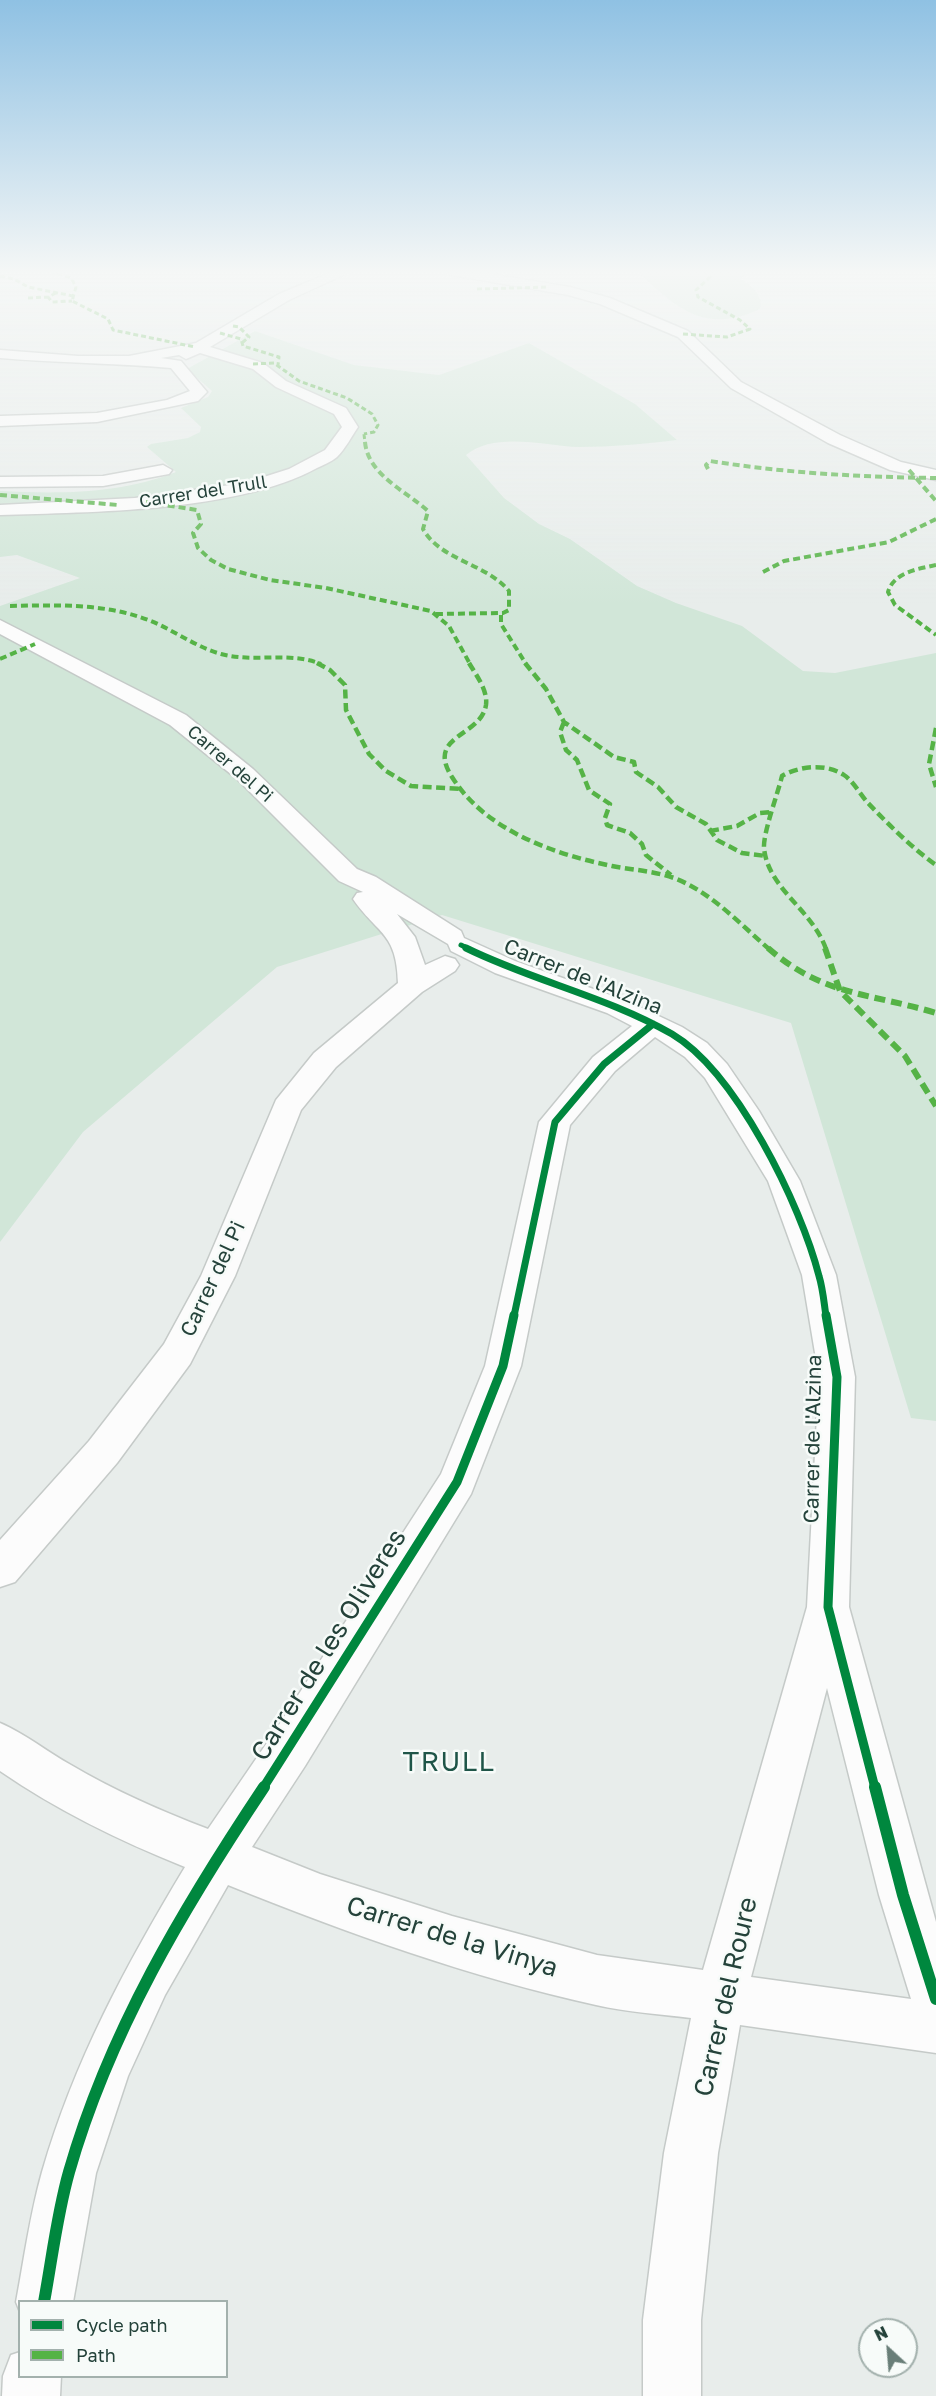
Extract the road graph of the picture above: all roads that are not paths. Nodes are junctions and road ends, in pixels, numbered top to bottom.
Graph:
1 (191, 383) edge
2 (279, 383) edge
3 (735, 383) edge
4 (0, 421) edge
5 (163, 470) dead end
6 (936, 475) edge
7 (0, 483) edge
8 (0, 510) edge
9 (0, 626) edge
10 (348, 875) junction
11 (451, 953) junction
12 (411, 965) junction
13 (653, 1024) junction
14 (0, 1569) edge
15 (828, 1607) junction
16 (0, 1746) edge
17 (217, 1858) junction
18 (720, 1998) junction
19 (936, 1999) edge
20 (936, 2028) edge
21 (44, 2300) edge
22 (32, 2378) edge
23 (31, 2396) edge
24 (672, 2396) edge

1 - 4 street
2 - 8 street, Carrer del Trull
3 - 6 street
5 - 7 street, Carrer del Trull
9 - 10 street, Carrer del Pi
10 - 11 street, Carrer del Pi
10 - 12 street, Carrer del Pi
11 - 12 street, Carrer del Pi
11 - 13 street, Carrer de l'Alzina
12 - 14 street, Carrer del Pi
13 - 15 street, Carrer de l'Alzina
13 - 17 street, Carrer de les Oliveres
15 - 18 street, Carrer del Roure
15 - 19 street, Carrer de l'Alzina
16 - 17 street, Carrer de la Vinya
17 - 18 street, Carrer de la Vinya
17 - 21 street, Carrer de les Oliveres
18 - 20 street, Carrer de la Vinya
18 - 24 street, Carrer del Roure
22 - 23 street

